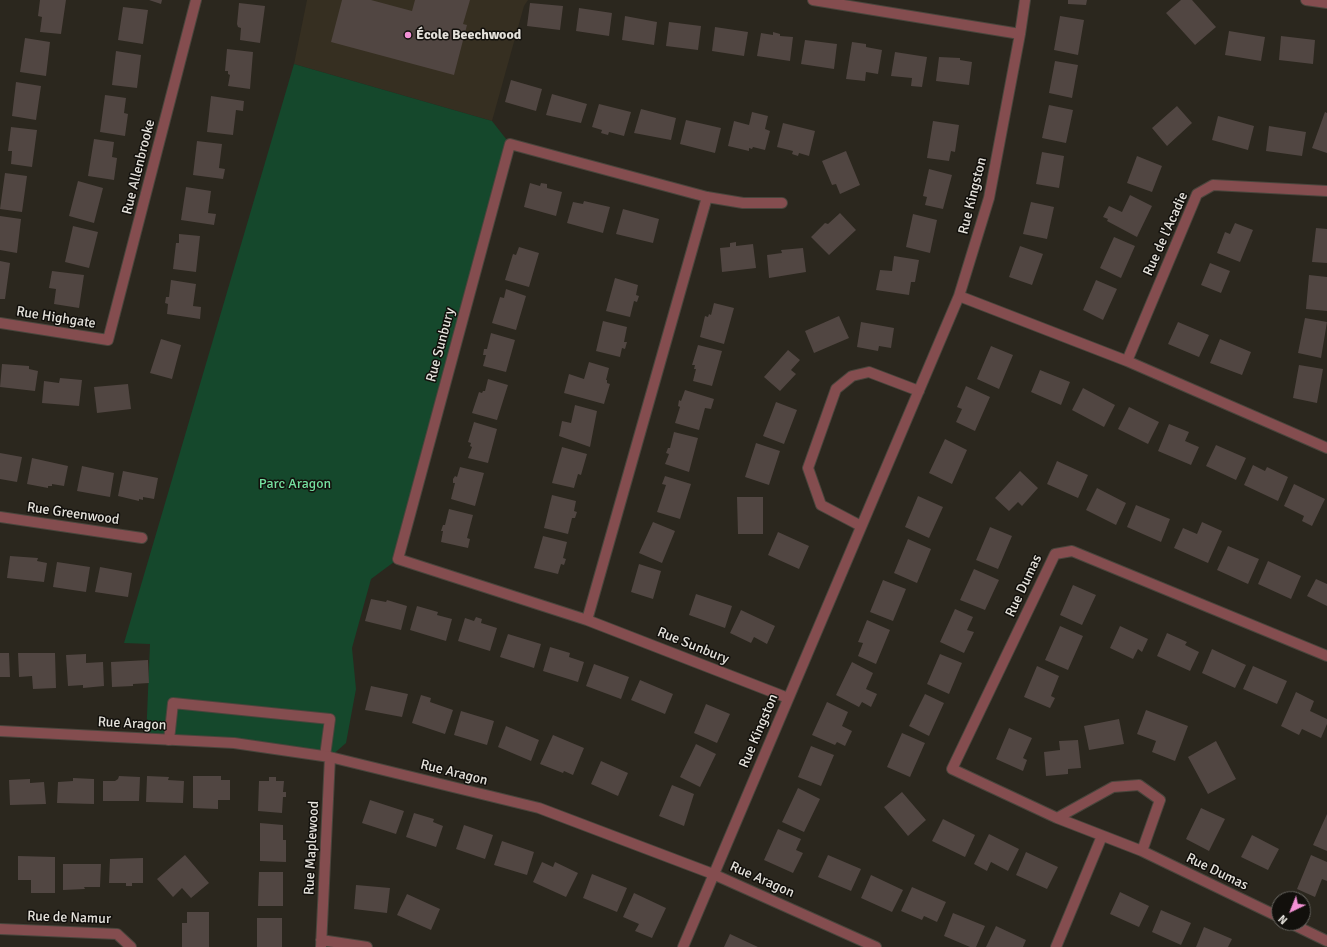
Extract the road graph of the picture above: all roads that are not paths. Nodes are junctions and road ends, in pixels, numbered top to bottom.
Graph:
1 (196, 0) edge
2 (813, 0) edge
3 (1025, 0) edge
4 (1306, 0) edge
5 (1327, 3) edge
6 (1020, 34) junction
7 (1327, 192) edge
8 (707, 197) junction
9 (782, 203) dead end
10 (959, 296) junction
11 (0, 322) edge
12 (108, 340) joint
13 (1127, 361) junction
14 (919, 391) junction
15 (1327, 448) edge
16 (0, 517) edge
17 (861, 526) junction
18 (142, 538) dead end
19 (587, 620) junction
20 (1327, 656) edge
21 (788, 698) junction
22 (0, 731) edge
23 (169, 740) junction
24 (328, 756) junction
25 (1057, 818) junction
26 (1102, 836) junction
27 (1142, 851) junction
28 (713, 874) junction
29 (1271, 914) edge
30 (0, 929) edge
31 (1306, 931) edge
32 (1327, 941) edge
33 (321, 944) edge
34 (131, 947) edge
35 (367, 947) edge
36 (683, 947) edge
37 (876, 947) edge
38 (1056, 947) edge

1 - 12 street, Rue Allenbrooke
2 - 6 street
3 - 6 street, Rue Kingston
4 - 5 street
6 - 10 street, Rue Kingston
7 - 13 street, Rue de l'Acadie
8 - 9 street, Rue Sunbury
8 - 19 street
8 - 19 street, Rue Sunbury
10 - 13 street
10 - 14 street, Rue Kingston
11 - 12 street, Rue Highgate
13 - 15 street
14 - 17 street, Rue Kingston
14 - 17 street
16 - 18 street, Rue Greenwood
17 - 21 street, Rue Kingston
19 - 21 street, Rue Sunbury
20 - 25 street, Rue Dumas
21 - 28 street, Rue Kingston
22 - 23 street, Rue Aragon
23 - 24 street, Rue Aragon
23 - 24 street, Rue Maplewood
24 - 28 street, Rue Aragon
24 - 33 street, Rue Maplewood
25 - 26 street, Rue Dumas
25 - 27 street
26 - 27 street, Rue Dumas
26 - 38 street
27 - 29 street, Rue Dumas
28 - 36 street, Rue Kingston
28 - 37 street, Rue Aragon
30 - 34 street, Rue de Namur
31 - 32 street
33 - 35 street, Rue Maplewood

